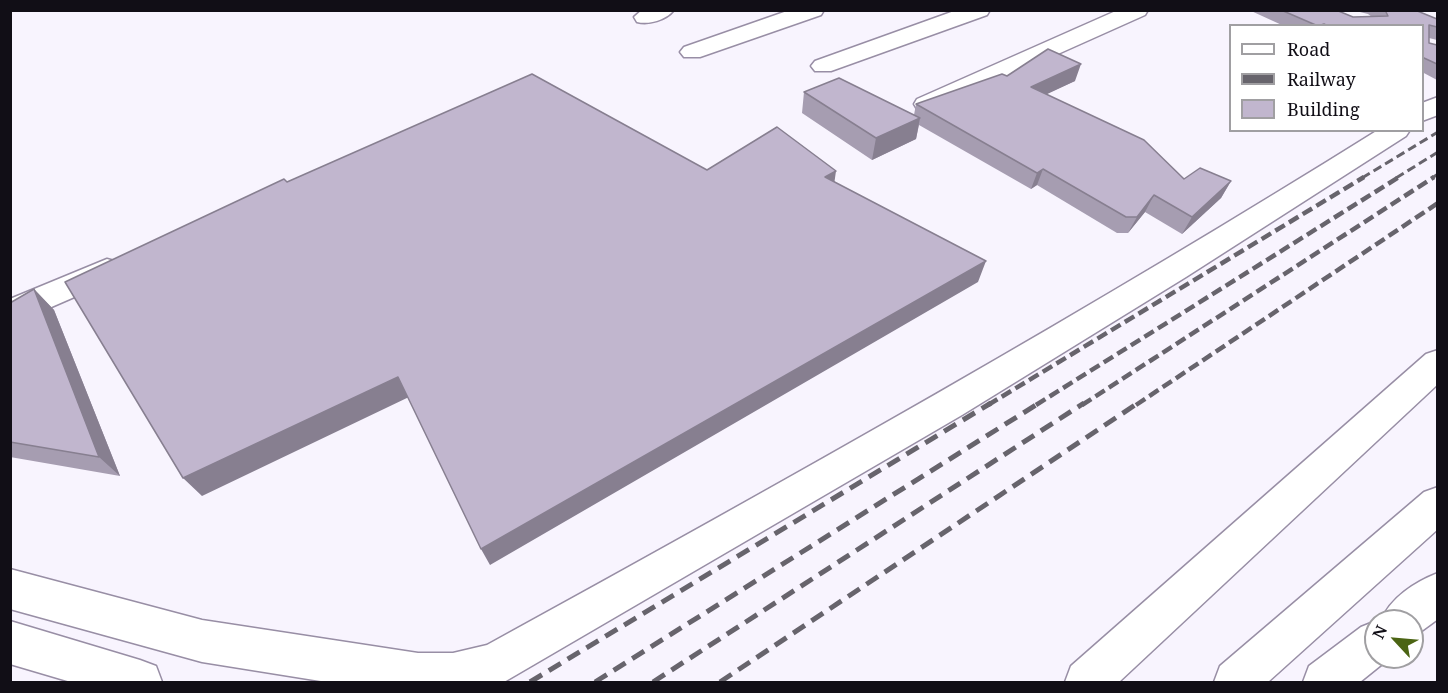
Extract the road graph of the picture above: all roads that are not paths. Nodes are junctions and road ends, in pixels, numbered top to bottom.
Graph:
1 (813, 10) edge
2 (979, 10) edge
3 (1137, 10) edge
4 (692, 52) dead end
5 (823, 66) dead end
6 (926, 104) edge
7 (1437, 104) edge
8 (1424, 113) edge
9 (1394, 132) edge
10 (129, 260) edge
11 (10, 313) edge
12 (1437, 363) edge
13 (1437, 504) edge
14 (10, 589) edge
15 (1437, 593) edge
16 (1417, 609) edge
17 (10, 642) edge
18 (1364, 651) edge
19 (140, 682) edge
20 (1087, 682) edge
21 (1236, 682) edge
22 (1325, 682) edge

1 - 4 street
2 - 5 street
3 - 6 street
7 - 8 street
9 - 14 street
10 - 11 street
12 - 20 street
13 - 21 street
15 - 16 street
17 - 19 street
18 - 22 street

